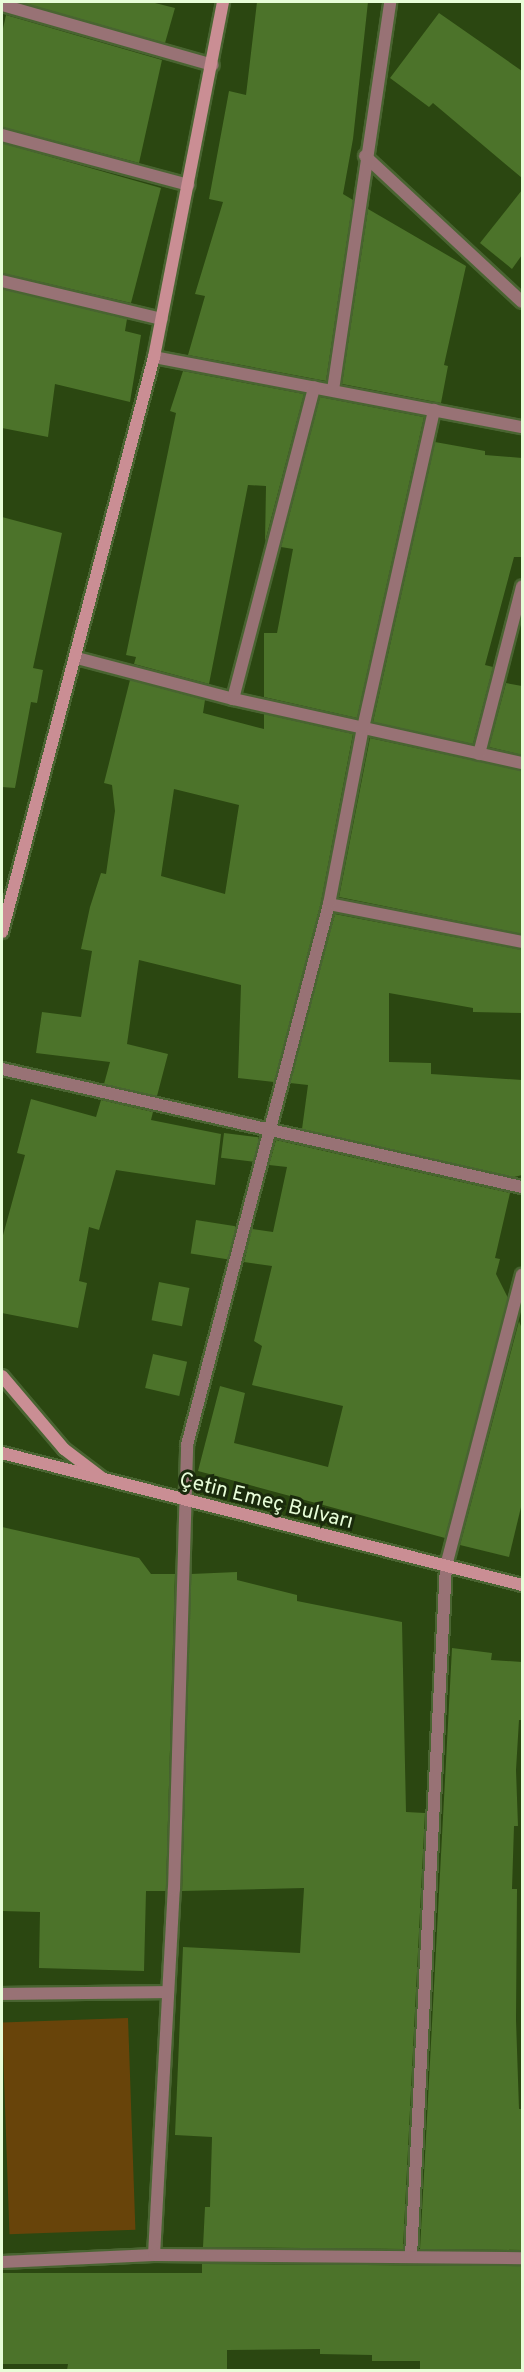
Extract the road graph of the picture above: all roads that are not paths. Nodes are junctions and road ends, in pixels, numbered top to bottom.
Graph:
1 (223, 2) edge
2 (390, 2) edge
3 (2, 5) edge
4 (213, 65) junction
5 (2, 135) edge
6 (365, 156) junction
7 (188, 185) junction
8 (2, 281) edge
9 (522, 302) edge
10 (162, 319) junction
11 (154, 357) junction
12 (314, 387) junction
13 (333, 390) junction
14 (434, 410) junction
15 (522, 427) edge
16 (522, 586) edge
17 (77, 658) junction
18 (233, 699) junction
19 (363, 728) junction
20 (479, 754) junction
21 (522, 764) edge
22 (329, 904) junction
23 (2, 932) edge
24 (522, 942) edge
25 (2, 1069) edge
26 (272, 1129) junction
27 (522, 1186) edge
28 (522, 1275) edge
29 (2, 1376) edge
30 (2, 1453) edge
31 (108, 1482) junction
32 (183, 1502) junction
33 (446, 1566) junction
34 (522, 1585) edge
35 (168, 1992) junction
36 (2, 1994) edge
37 (154, 2255) junction
38 (411, 2256) junction
39 (522, 2258) edge
40 (2, 2262) edge

1 - 4 street
2 - 6 street
3 - 4 street
4 - 7 street
5 - 7 street
6 - 9 street
6 - 13 street
7 - 10 street
8 - 10 street
10 - 11 street
11 - 12 street
11 - 17 street
12 - 13 street
12 - 18 street
13 - 14 street
14 - 15 street
14 - 19 street
16 - 20 street
17 - 18 street
17 - 23 street
18 - 19 street
19 - 20 street
19 - 22 street
20 - 21 street
22 - 24 street
22 - 26 street
25 - 26 street
26 - 27 street
26 - 32 street
28 - 33 street
29 - 31 street
30 - 31 street, Çetin Emeç Bulvarı
31 - 32 street, Çetin Emeç Bulvarı
32 - 33 street, Çetin Emeç Bulvarı
32 - 35 street
33 - 34 street, Çetin Emeç Bulvarı
33 - 38 street
35 - 36 street
35 - 37 street
37 - 38 street
37 - 40 street
38 - 39 street

